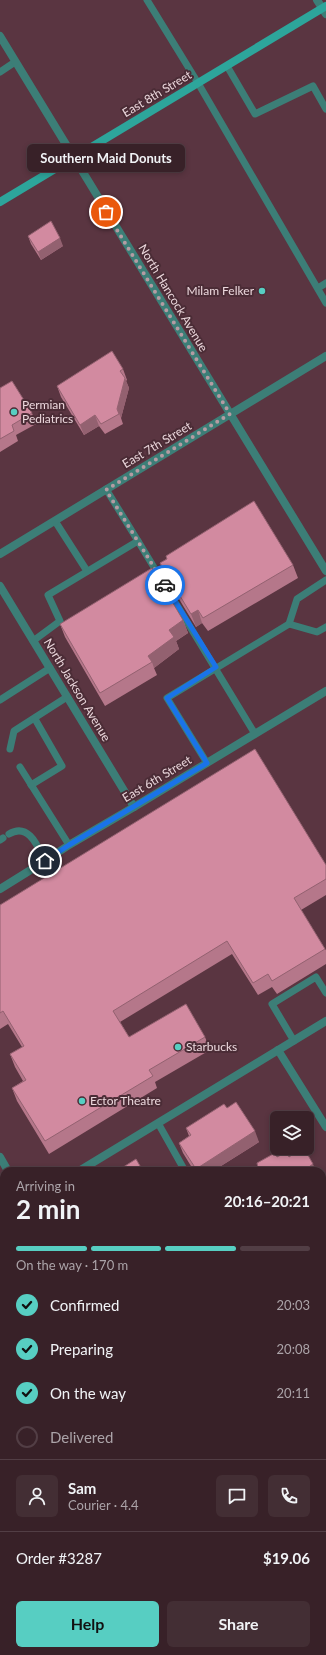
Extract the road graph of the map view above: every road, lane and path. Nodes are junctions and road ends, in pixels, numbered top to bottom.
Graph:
1 (147, 0) edge
2 (317, 0) edge
3 (325, 9) edge
4 (0, 36) edge
5 (15, 62) junction
6 (227, 66) junction
7 (0, 72) edge
8 (198, 83) junction
9 (326, 109) edge
10 (73, 158) junction
11 (0, 202) edge
12 (326, 283) edge
13 (318, 288) junction
14 (326, 303) edge
15 (326, 356) edge
16 (230, 414) junction
17 (106, 490) junction
18 (55, 521) junction
19 (138, 541) junction
20 (0, 554) edge
21 (326, 571) edge
22 (86, 572) junction
23 (326, 580) edge
24 (0, 586) edge
25 (289, 624) junction
26 (326, 627) edge
27 (33, 641) junction
28 (216, 667) junction
29 (50, 668) junction
30 (326, 691) edge
31 (67, 697) junction
32 (0, 700) edge
33 (35, 719) junction
34 (256, 734) junction
35 (10, 749) dead end
36 (207, 763) junction
37 (20, 767) dead end
38 (31, 785) junction
39 (134, 807) junction
40 (4, 837) edge
41 (69, 845) junction
42 (45, 861) junction
43 (0, 889) edge
44 (326, 993) edge
45 (326, 1021) edge
46 (294, 1041) junction
47 (278, 1050) junction
48 (158, 1123) junction
49 (326, 1127) edge
50 (0, 1157) edge
51 (6, 1167) edge
52 (86, 1167) edge
53 (183, 1167) edge

1 - 8 lane
2 - 3 street
3 - 6 main road, East 8th Street
4 - 5 street, North Hancock Avenue
5 - 7 lane
5 - 10 street, North Hancock Avenue
6 - 8 main road, East 8th Street
6 - 9 lane
8 - 10 main road, East 8th Street
8 - 13 lane
10 - 11 main road, East 8th Street
10 - 16 street, North Hancock Avenue
12 - 13 lane
13 - 14 lane
15 - 16 street, East 7th Street
16 - 17 street, East 7th Street
16 - 21 street, North Hancock Avenue
17 - 18 street, East 7th Street
17 - 19 lane
18 - 20 street, East 7th Street
18 - 22 lane
19 - 22 lane
19 - 28 lane
22 - 27 lane
23 - 25 lane
24 - 27 street, North Jackson Avenue
25 - 26 lane
25 - 28 lane
27 - 29 street, North Jackson Avenue
28 - 34 lane
28 - 36 lane
29 - 31 street, North Jackson Avenue
29 - 32 lane
30 - 34 street, East 6th Street
31 - 33 lane
31 - 39 street, North Jackson Avenue
33 - 35 lane
33 - 38 lane
34 - 36 street, East 6th Street
36 - 39 street, East 6th Street
37 - 38 lane
38 - 41 lane
39 - 41 street, East 6th Street
40 - 42 lane
41 - 42 street, East 6th Street
42 - 43 street, East 6th Street
44 - 46 lane
45 - 46 street
46 - 47 street
47 - 48 street
47 - 49 street
48 - 52 street
48 - 53 lane
50 - 51 street

